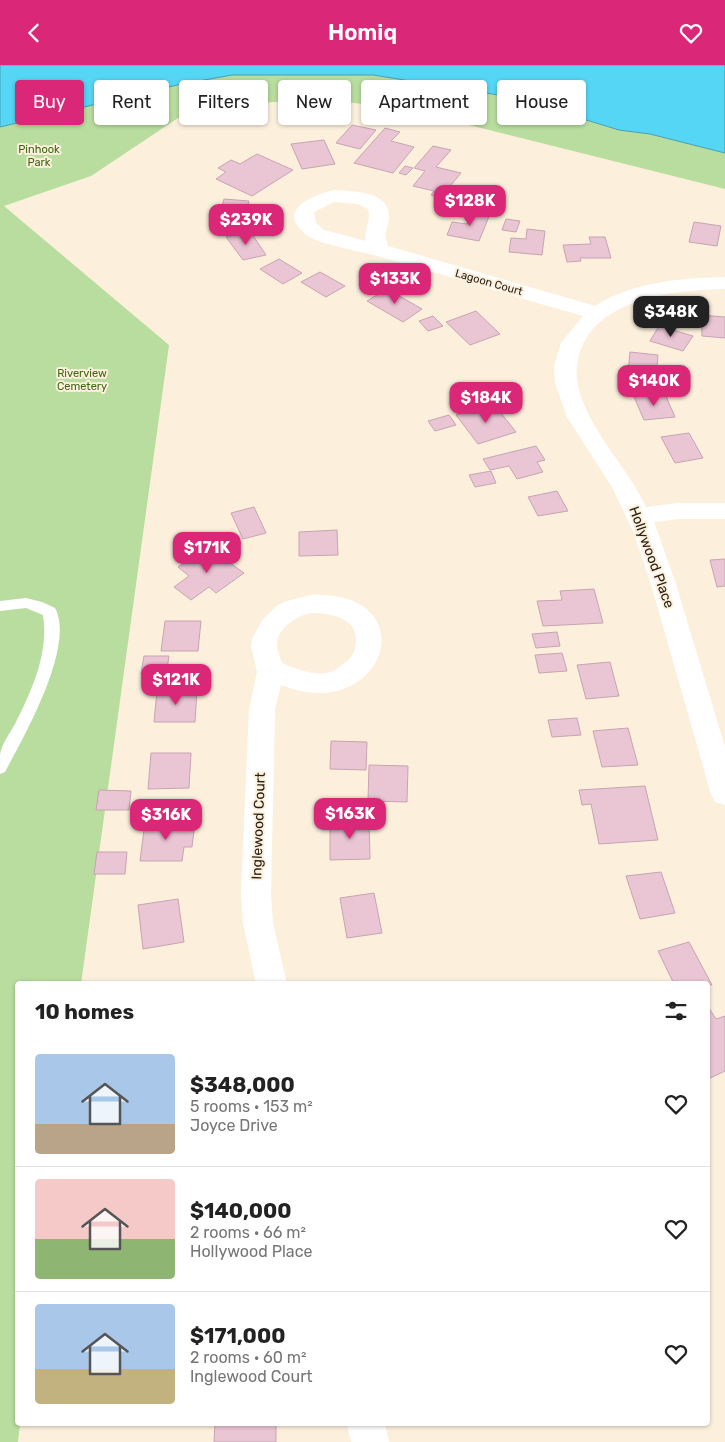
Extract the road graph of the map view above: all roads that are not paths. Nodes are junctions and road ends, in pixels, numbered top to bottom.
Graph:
1 (379, 250) dead end
2 (725, 283) edge
3 (599, 313) junction
4 (725, 511) edge
5 (638, 516) junction
6 (0, 606) edge
7 (270, 669) dead end
8 (0, 768) edge
9 (725, 794) edge
10 (271, 981) edge
11 (366, 1426) edge
12 (370, 1442) edge

1 - 3 street, Lagoon Court
2 - 3 street, Hollywood Place
3 - 5 street, Hollywood Place
4 - 5 street
5 - 9 street, Hollywood Place
6 - 8 lane
7 - 10 street, Inglewood Court
11 - 12 street

